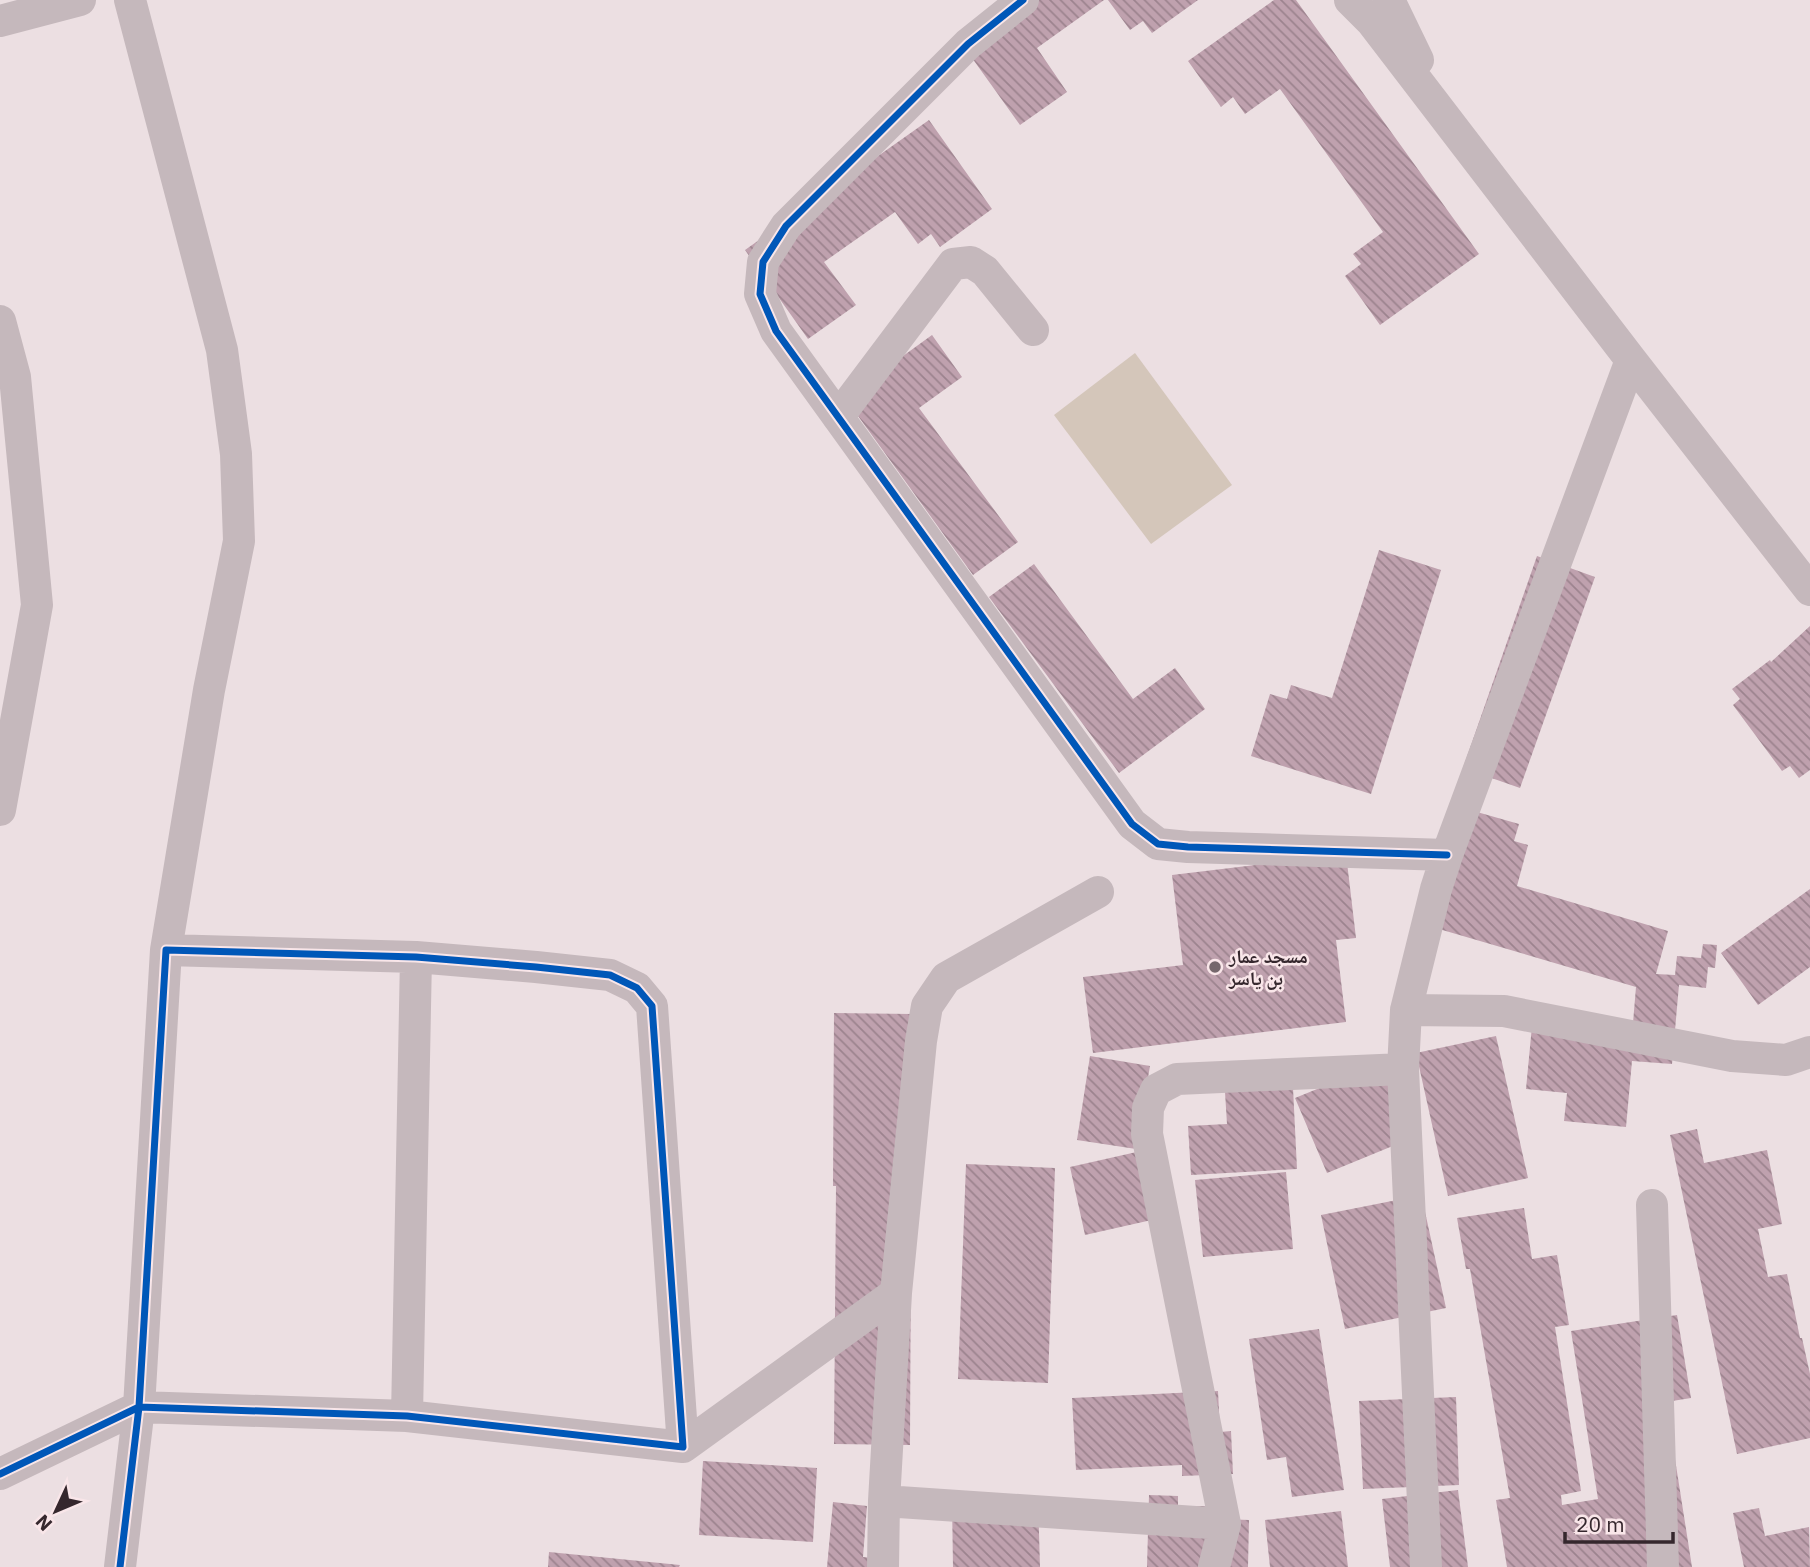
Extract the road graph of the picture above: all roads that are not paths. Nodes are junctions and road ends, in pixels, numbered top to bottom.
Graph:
1 (80, 0) edge
2 (130, 0) edge
3 (1023, 0) edge
4 (1350, 0) edge
5 (1389, 0) edge
6 (0, 21) edge
7 (1444, 115) junction
8 (0, 321) edge
9 (1033, 330) dead end
10 (1631, 360) junction
11 (838, 417) junction
12 (1810, 590) edge
13 (0, 810) edge
14 (1447, 855) junction
15 (1098, 892) dead end
16 (166, 950) junction
17 (416, 957) junction
18 (1406, 1010) junction
19 (1810, 1052) edge
20 (1403, 1069) junction
21 (1652, 1205) dead end
22 (896, 1293) junction
23 (139, 1407) junction
24 (407, 1416) junction
25 (682, 1447) junction
26 (1, 1476) edge
27 (884, 1501) junction
28 (1225, 1524) junction
29 (120, 1567) edge
30 (883, 1567) edge
31 (1214, 1567) edge
32 (1426, 1567) edge
33 (1663, 1567) edge

1 - 6 street
2 - 16 street
3 - 11 street
4 - 7 street
5 - 7 street
7 - 10 street
8 - 13 street
9 - 11 street
10 - 12 street
10 - 14 street
11 - 14 street
14 - 18 street
15 - 22 street
16 - 17 street
16 - 23 street
17 - 24 street
17 - 25 street
18 - 19 street
18 - 20 street
20 - 28 street
20 - 32 street
21 - 33 street
22 - 25 street
22 - 27 street
23 - 24 street
23 - 26 street
23 - 29 street
24 - 25 street
27 - 28 street
27 - 30 street
28 - 31 street

